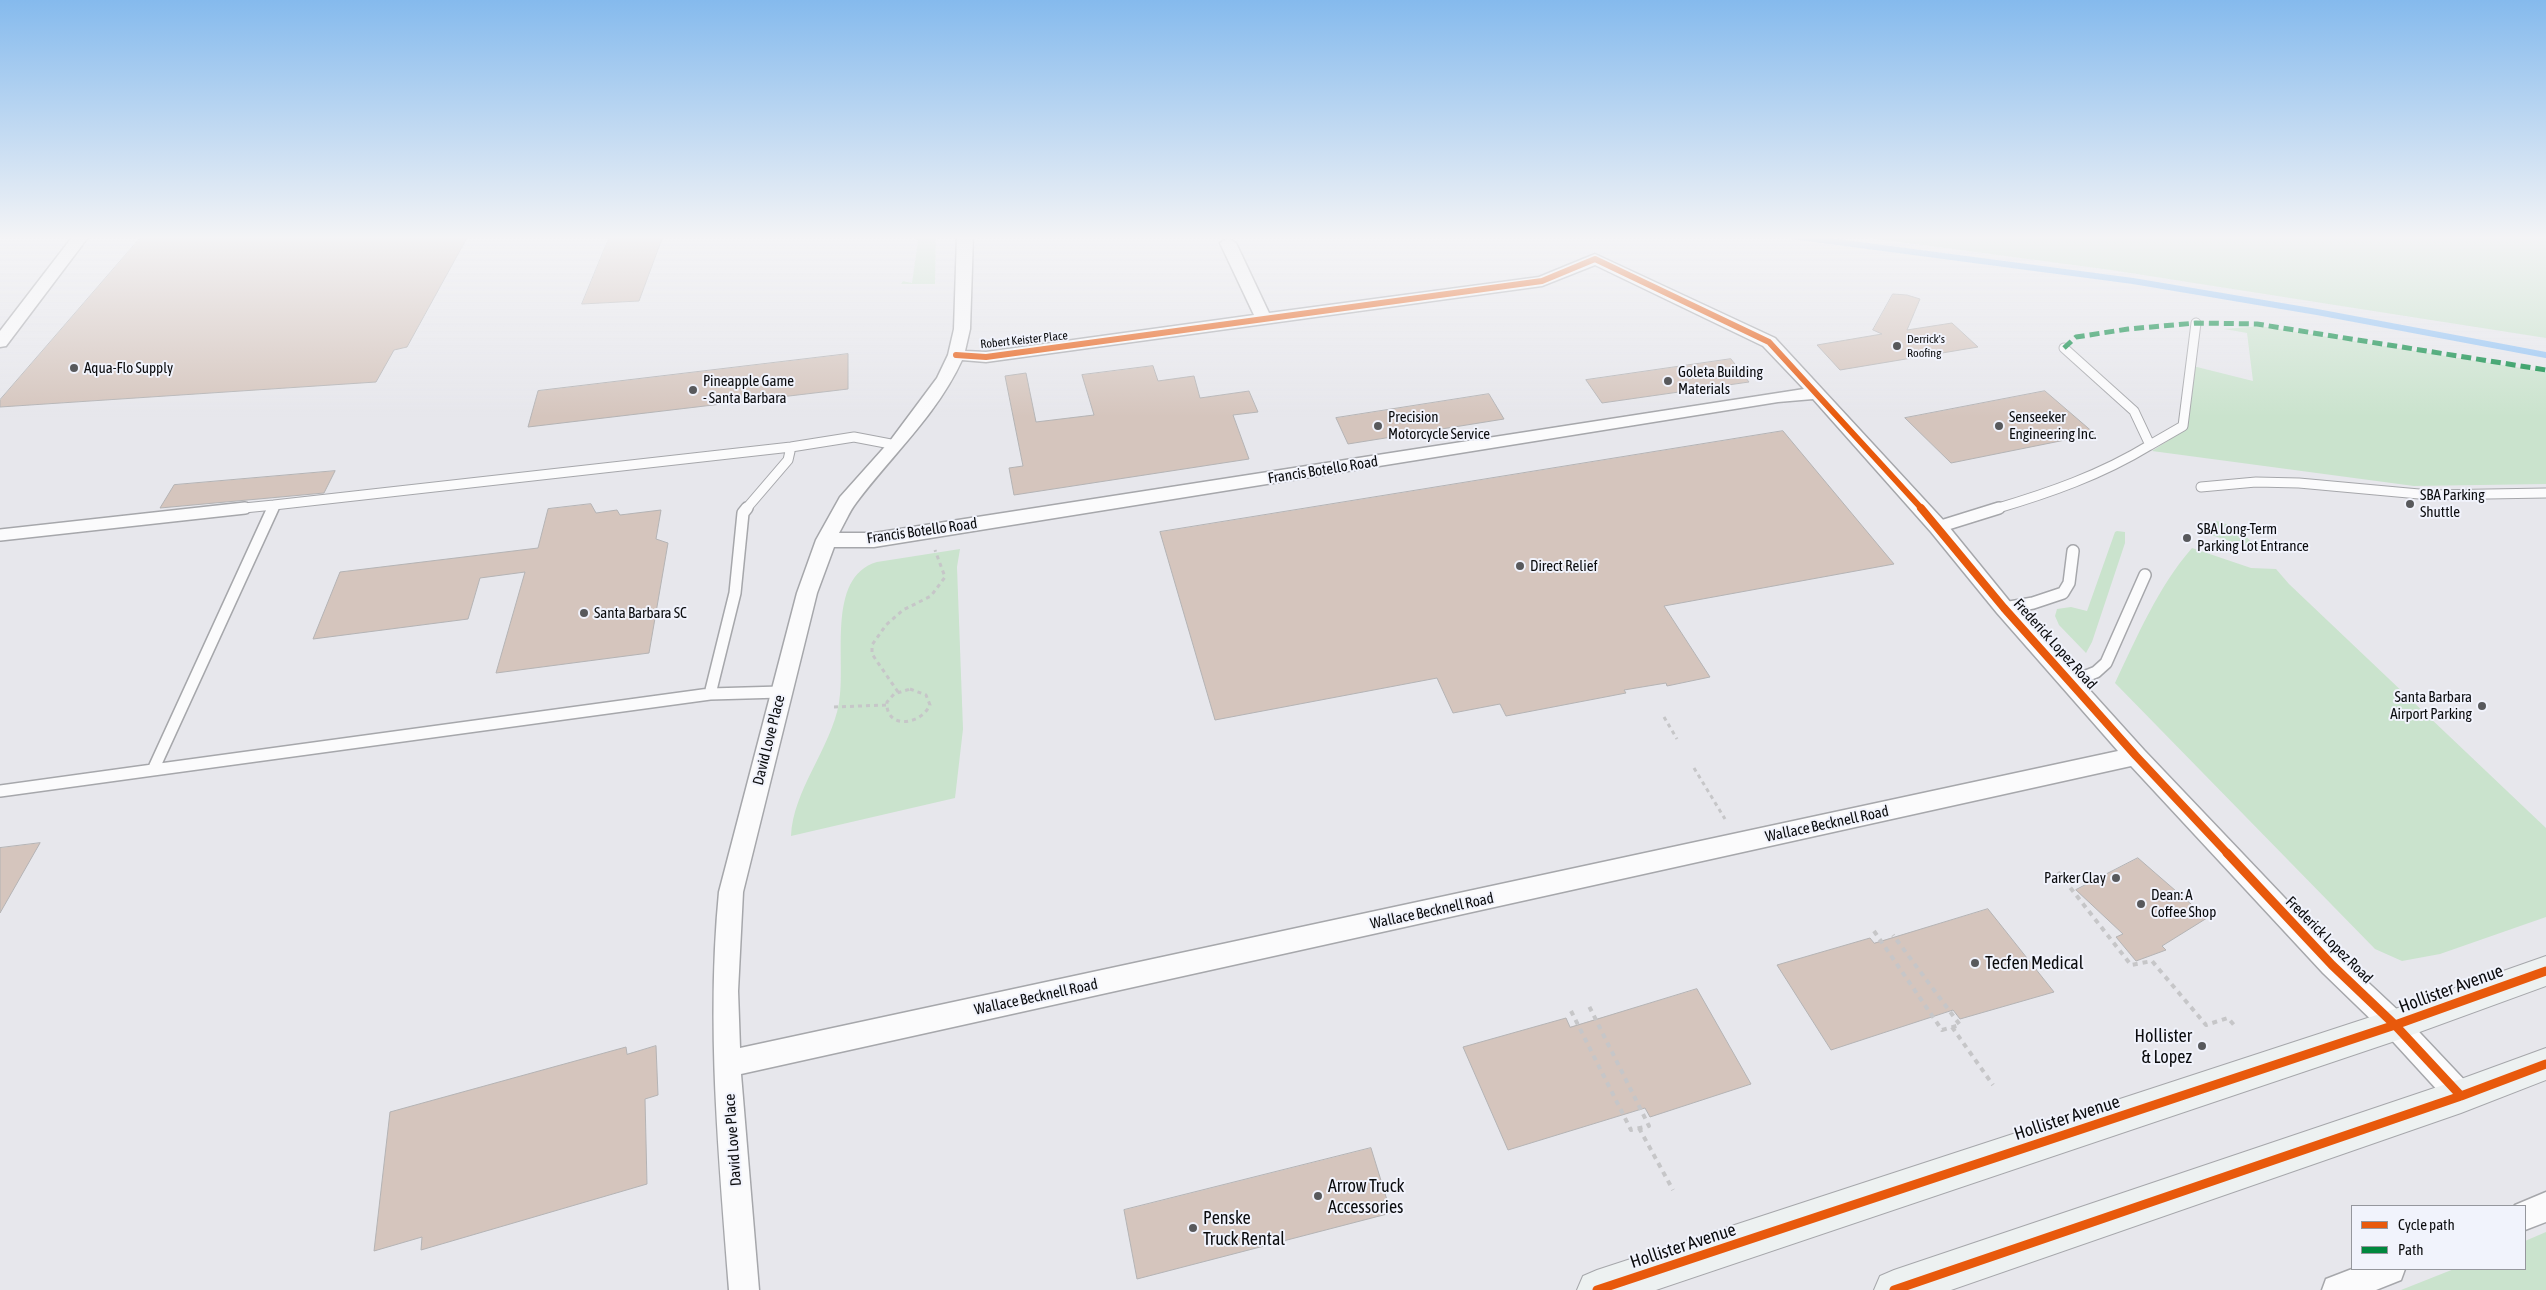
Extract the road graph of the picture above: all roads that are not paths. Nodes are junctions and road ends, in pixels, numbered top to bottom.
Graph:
1 (35, 296) edge
2 (963, 296) edge
3 (1253, 296) edge
4 (1434, 296) edge
5 (1673, 296) edge
6 (1264, 320) junction
7 (2196, 323) dead end
8 (0, 342) edge
9 (2064, 348) dead end
10 (956, 355) junction
11 (1818, 393) junction
12 (896, 445) junction
13 (2150, 445) junction
14 (791, 447) junction
15 (2201, 487) dead end
16 (2546, 493) edge
17 (274, 505) junction
18 (1938, 527) junction
19 (0, 535) edge
20 (826, 540) junction
21 (2073, 551) dead end
22 (2145, 576) dead end
23 (2004, 608) junction
24 (2071, 682) junction
25 (781, 692) junction
26 (710, 694) junction
27 (2136, 756) junction
28 (153, 770) junction
29 (0, 791) edge
30 (2546, 971) edge
31 (2395, 1025) junction
32 (727, 1064) junction
33 (2546, 1064) edge
34 (2461, 1096) junction
35 (2546, 1207) edge
36 (2526, 1215) edge
37 (2387, 1270) edge
38 (744, 1290) edge
39 (1597, 1290) edge
40 (1894, 1290) edge
41 (2337, 1290) edge

1 - 8 street
2 - 10 street, David Love Place
3 - 6 street
4 - 6 street, Robert Keister Place
5 - 11 street, Frederick Lopez Road
6 - 10 street, Robert Keister Place
7 - 13 lane
9 - 13 lane
10 - 12 street, David Love Place
11 - 18 street, Frederick Lopez Road
11 - 20 street, Francis Botello Road
12 - 14 lane
12 - 20 street, David Love Place
13 - 18 lane
14 - 17 lane
14 - 26 lane
15 - 16 lane
17 - 19 lane
17 - 28 lane
18 - 23 street, Frederick Lopez Road
20 - 25 street, David Love Place
21 - 23 lane
22 - 24 lane
23 - 24 street, Frederick Lopez Road
24 - 27 street, Frederick Lopez Road
25 - 26 lane
25 - 32 street, David Love Place
26 - 28 lane
27 - 31 street, Frederick Lopez Road
27 - 32 street, Wallace Becknell Road
28 - 29 lane
30 - 31 main road, Hollister Avenue
31 - 34 street, Frederick Lopez Road
31 - 39 main road, Hollister Avenue
32 - 38 street, David Love Place
33 - 34 main road
34 - 40 main road
35 - 36 street
37 - 41 street

